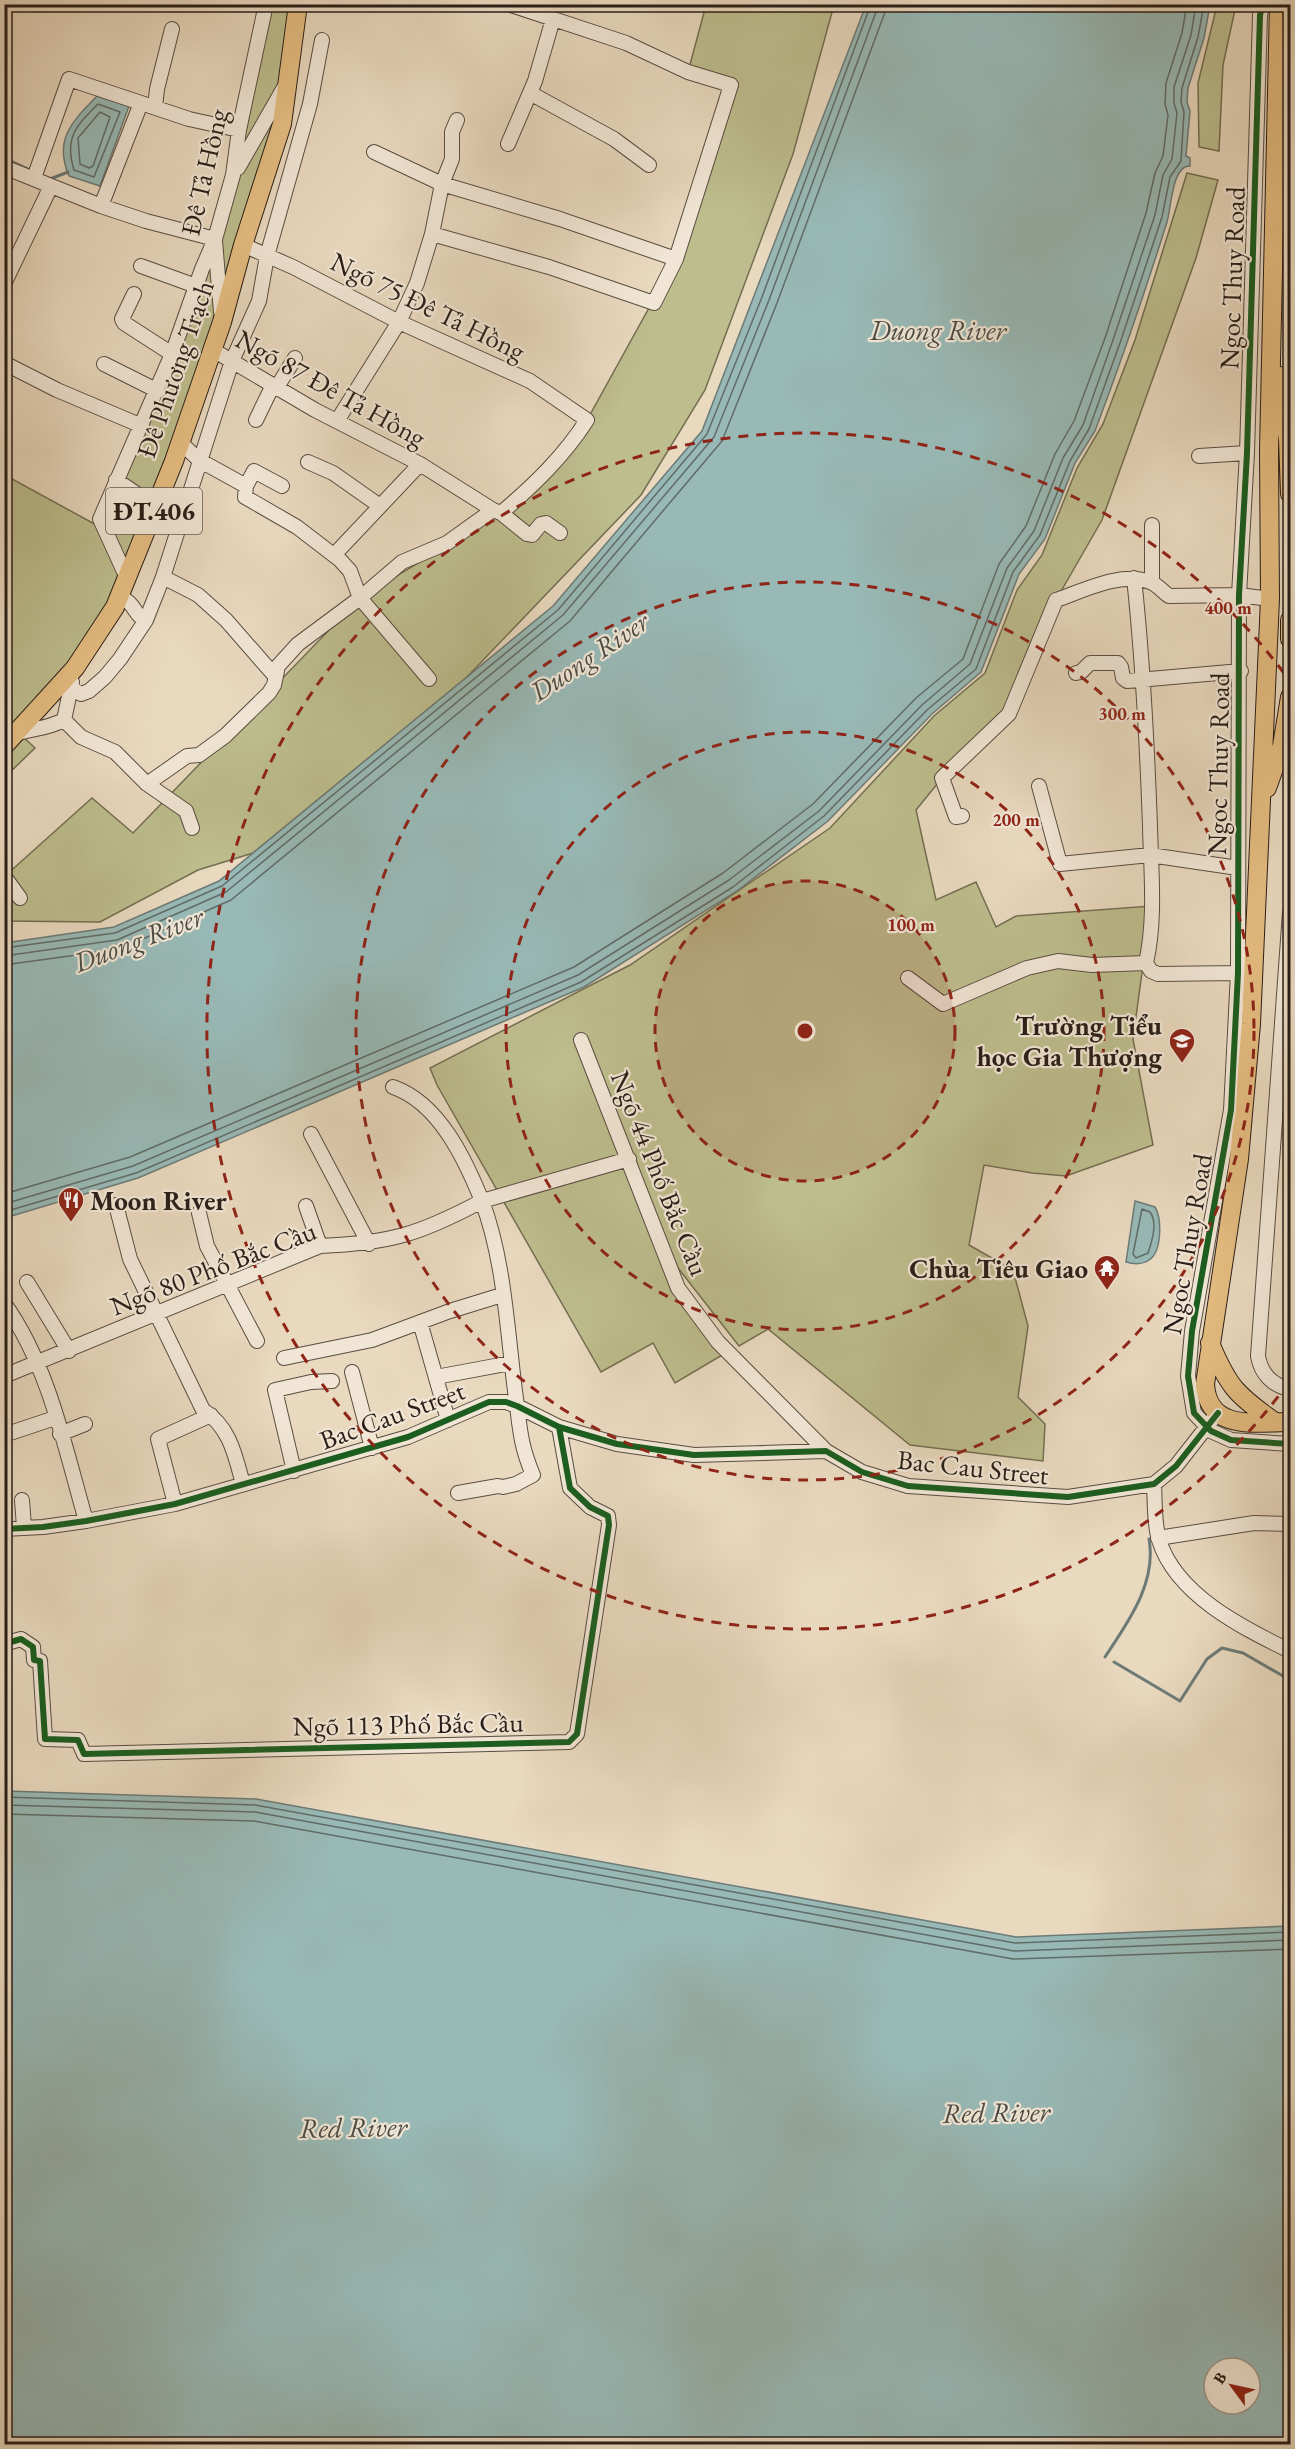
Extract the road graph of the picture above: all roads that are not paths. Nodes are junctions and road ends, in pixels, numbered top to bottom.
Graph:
1 (298, 4) edge
2 (508, 4) edge
3 (1263, 4) edge
4 (1279, 4) edge
5 (266, 8) edge
6 (553, 19) junction
7 (172, 29) dead end
8 (322, 40) dead end
9 (290, 77) junction
10 (530, 93) junction
11 (141, 103) junction
12 (156, 107) junction
13 (457, 120) dead end
14 (239, 130) junction
15 (508, 144) dead end
16 (374, 152) dead end
17 (649, 165) dead end
18 (4, 167) edge
19 (234, 175) junction
20 (33, 178) junction
21 (442, 184) junction
22 (51, 186) junction
23 (101, 206) junction
24 (432, 234) junction
25 (215, 239) junction
26 (243, 245) junction
27 (267, 256) junction
28 (676, 259) junction
29 (141, 266) dead end
30 (4, 284) edge
31 (196, 286) junction
32 (135, 294) dead end
33 (222, 322) junction
34 (399, 322) junction
35 (1274, 324) junction
36 (213, 350) junction
37 (172, 354) junction
38 (294, 358) dead end
39 (232, 361) junction
40 (4, 363) edge
41 (104, 364) dead end
42 (275, 386) junction
43 (157, 391) junction
44 (256, 420) dead end
45 (337, 421) junction
46 (142, 425) junction
47 (180, 442) junction
48 (1248, 453) junction
49 (1199, 456) dead end
50 (199, 460) junction
51 (308, 462) dead end
52 (424, 466) junction
53 (116, 480) junction
54 (246, 486) junction
55 (282, 486) dead end
56 (1290, 494) edge
57 (380, 506) junction
58 (156, 507) junction
59 (497, 511) junction
60 (1152, 525) dead end
61 (560, 533) dead end
62 (334, 555) junction
63 (163, 577) junction
64 (127, 578) junction
65 (1134, 578) junction
66 (1152, 582) junction
67 (1239, 595) junction
68 (119, 596) junction
69 (360, 598) junction
70 (1270, 599) junction
71 (146, 620) junction
72 (1290, 620) edge
73 (1290, 639) edge
74 (75, 668) junction
75 (1241, 671) junction
76 (1076, 673) dead end
77 (275, 676) junction
78 (429, 679) dead end
79 (1145, 680) junction
80 (71, 688) junction
81 (1290, 697) edge
82 (64, 720) junction
83 (18, 733) junction
84 (4, 746) edge
85 (147, 784) junction
86 (1039, 786) dead end
87 (1262, 800) junction
88 (962, 816) dead end
89 (192, 828) dead end
90 (1150, 855) junction
91 (1238, 868) junction
92 (4, 876) edge
93 (20, 898) dead end
94 (1290, 912) edge
95 (1146, 963) junction
96 (1238, 973) junction
97 (908, 978) dead end
98 (581, 1040) dead end
99 (1285, 1086) edge
100 (393, 1087) dead end
101 (1284, 1118) edge
102 (311, 1134) dead end
103 (629, 1159) junction
104 (482, 1201) junction
105 (116, 1205) dead end
106 (306, 1206) dead end
107 (199, 1213) dead end
108 (369, 1244) junction
109 (320, 1246) junction
110 (27, 1282) dead end
111 (228, 1285) junction
112 (502, 1295) junction
113 (4, 1303) edge
114 (159, 1314) junction
115 (420, 1322) junction
116 (257, 1341) dead end
117 (1210, 1343) junction
118 (69, 1351) junction
119 (284, 1358) dead end
120 (37, 1363) junction
121 (512, 1363) junction
122 (352, 1372) dead end
123 (4, 1376) edge
124 (436, 1377) junction
125 (332, 1381) dead end
126 (1290, 1389) edge
127 (517, 1406) junction
128 (211, 1415) junction
129 (55, 1418) junction
130 (448, 1420) junction
131 (1212, 1420) junction
132 (1283, 1422) edge
133 (85, 1424) dead end
134 (559, 1427) junction
135 (60, 1434) junction
136 (4, 1436) edge
137 (1290, 1444) edge
138 (372, 1448) junction
139 (825, 1452) junction
140 (294, 1471) junction
141 (243, 1484) junction
142 (1154, 1484) junction
143 (458, 1493) dead end
144 (22, 1500) dead end
145 (175, 1504) junction
146 (87, 1521) junction
147 (1290, 1524) edge
148 (24, 1527) junction
149 (4, 1528) edge
150 (1158, 1538) junction
151 (4, 1644) edge
152 (1290, 1651) edge

1 - 9 main road, Đê Phương Trạch / ĐT.406
2 - 6 street
3 - 48 street, Ngoc Thuy Road
4 - 35 main road, Ngoc Thuy Road
5 - 14 street, Đê Tả Hồng
6 - 10 street
6 - 28 street
7 - 12 street
8 - 27 street
9 - 19 street
9 - 26 main road, Đê Phương Trạch / ĐT.406
10 - 15 street
10 - 17 street
11 - 12 street
11 - 20 street
11 - 23 street
12 - 14 street
13 - 21 street
14 - 19 street, Đê Tả Hồng
16 - 21 street
18 - 20 street
19 - 25 street, Đê Tả Hồng
20 - 22 street
21 - 24 street
21 - 28 street
22 - 23 street
22 - 30 street
23 - 25 street
24 - 28 street
24 - 34 street
25 - 31 street, Đê Tả Hồng
25 - 33 street
26 - 27 street, Ngõ 75 Đê Tả Hồng
26 - 33 main road, Đê Phương Trạch / ĐT.406
27 - 34 street, Ngõ 75 Đê Tả Hồng
27 - 39 street
29 - 31 street
31 - 37 street, Đê Tả Hồng
32 - 37 street
33 - 36 main road, Đê Phương Trạch / ĐT.406
34 - 45 street
34 - 59 street, Ngõ 75 Đê Tả Hồng
35 - 56 main road
35 - 70 main road, Ngoc Thuy Road
36 - 39 street, Ngõ 87 Đê Tả Hồng
36 - 47 main road, Đê Phương Trạch / ĐT.406
37 - 43 street, Đê Tả Hồng
38 - 42 street
39 - 42 street, Ngõ 87 Đê Tả Hồng
39 - 50 street
40 - 46 street
41 - 43 street
42 - 44 street
42 - 45 street, Ngõ 87 Đê Tả Hồng
43 - 46 street, Đê Tả Hồng
45 - 52 street, Ngõ 87 Đê Tả Hồng
46 - 53 street, Đê Tả Hồng
47 - 50 street
47 - 58 main road, Đê Phương Trạch / ĐT.406
48 - 49 street
48 - 67 street, Ngoc Thuy Road
50 - 54 street
50 - 63 street
51 - 57 street
52 - 57 street
52 - 59 street, Ngõ 87 Đê Tả Hồng
53 - 58 street
53 - 64 street, Đê Tả Hồng
54 - 55 street
54 - 62 street
57 - 62 street
58 - 64 main road, Đê Phương Trạch / ĐT.406
59 - 61 street, Ngõ 87 Đê Tả Hồng
59 - 69 street
60 - 66 street
62 - 69 street
63 - 71 street
63 - 77 street
64 - 68 main road, Đê Phương Trạch / ĐT.406
65 - 66 street
65 - 79 street
65 - 88 street
66 - 67 street
67 - 70 street
67 - 75 street, Ngoc Thuy Road
68 - 71 street
68 - 74 main road, Đê Phương Trạch / ĐT.406
69 - 77 street
69 - 78 street
70 - 87 main road, Ngoc Thuy Road
71 - 80 street
72 - 73 main road
74 - 80 street
74 - 83 main road, Đê Phương Trạch / ĐT.406
75 - 79 street
75 - 91 street, Ngoc Thuy Road
76 - 79 street
77 - 85 street
79 - 90 street
80 - 82 street
81 - 87 main road
82 - 83 street
82 - 85 street
83 - 84 main road, Đê Phương Trạch / ĐT.406
85 - 89 street
86 - 90 street
87 - 117 main road, Ngoc Thuy Road
90 - 91 street
90 - 95 street
91 - 96 street, Ngoc Thuy Road
92 - 93 street
94 - 99 street
95 - 96 street
95 - 97 street
96 - 131 street, Ngoc Thuy Road
98 - 103 street, Ngõ 44 Phố Bắc Cầu
99 - 101 street
100 - 104 street
101 - 126 street
102 - 108 street
103 - 104 street, Ngõ 80 Phố Bắc Cầu
103 - 139 street, Ngõ 44 Phố Bắc Cầu
104 - 108 street, Ngõ 80 Phố Bắc Cầu
104 - 112 street
105 - 114 street
106 - 109 street
107 - 111 street
108 - 109 street, Ngõ 80 Phố Bắc Cầu
109 - 111 street, Ngõ 80 Phố Bắc Cầu
110 - 118 street
111 - 114 street, Ngõ 80 Phố Bắc Cầu
111 - 116 street
112 - 115 street
112 - 121 street
113 - 120 street
114 - 118 street, Ngõ 80 Phố Bắc Cầu
114 - 128 street
115 - 119 street
115 - 124 street
117 - 131 main road, Ngoc Thuy Road
117 - 132 main road, Ngoc Thuy Road
118 - 120 street, Ngõ 80 Phố Bắc Cầu
120 - 123 street, Ngõ 80 Phố Bắc Cầu
120 - 129 street
121 - 124 street
121 - 127 street
122 - 138 street
124 - 130 street
125 - 140 street
127 - 130 street, Bac Cau Street
127 - 134 street, Bac Cau Street
127 - 143 street
128 - 141 street
128 - 145 street
129 - 135 street
129 - 136 street
130 - 138 street, Bac Cau Street
131 - 132 main road, Ngoc Thuy Road
131 - 137 street
131 - 142 street
133 - 135 street
134 - 139 street, Bac Cau Street
134 - 151 street, Ngõ 113 Phố Bắc Cầu
135 - 146 street
138 - 140 street, Bac Cau Street
139 - 142 street, Bac Cau Street
140 - 141 street, Bac Cau Street
141 - 145 street, Bac Cau Street
142 - 150 street
144 - 148 street
145 - 146 street, Bac Cau Street
146 - 148 street, Bac Cau Street
147 - 150 street
148 - 149 street, Bac Cau Street
150 - 152 street

